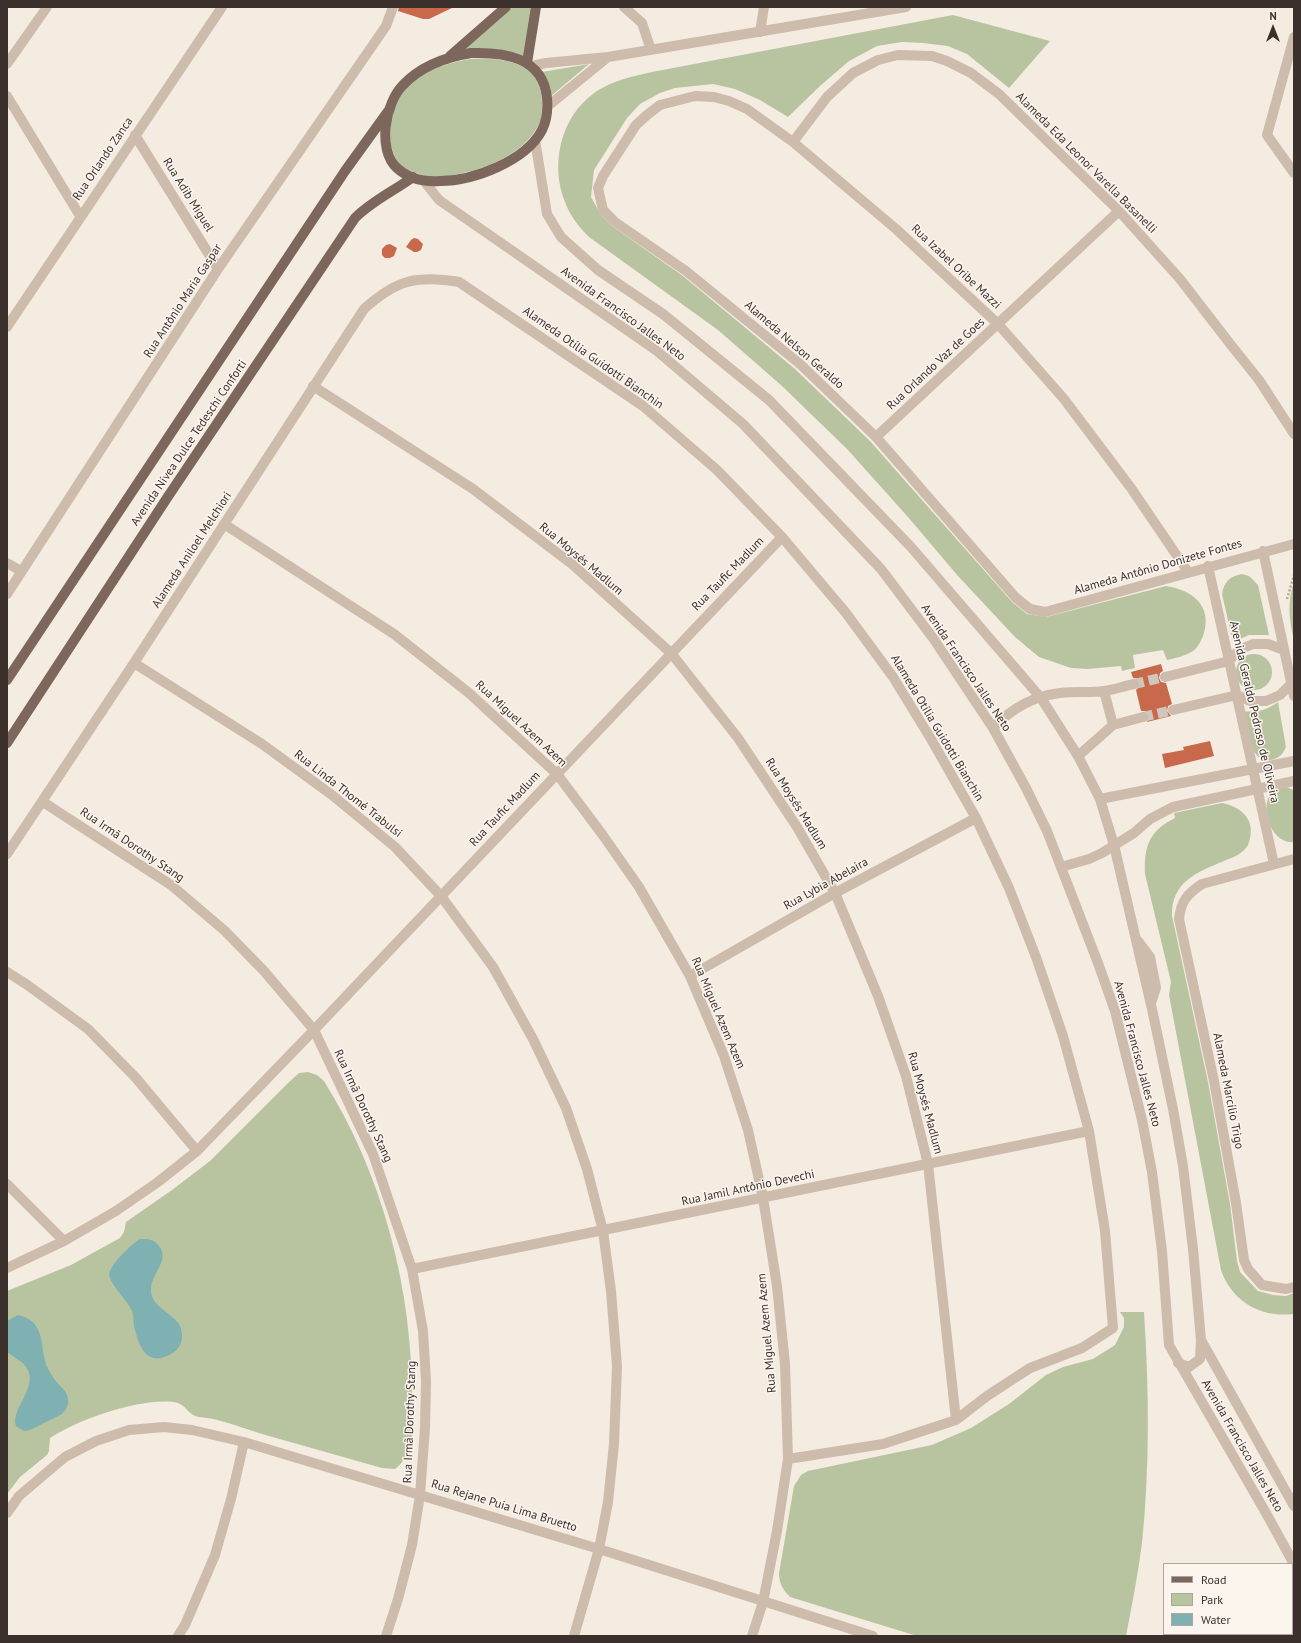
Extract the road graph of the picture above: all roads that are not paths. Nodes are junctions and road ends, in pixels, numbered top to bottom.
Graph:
1 (47, 7) edge
2 (222, 7) edge
3 (393, 7) edge
4 (506, 7) edge
5 (536, 7) edge
6 (624, 7) edge
7 (764, 7) edge
8 (906, 7) edge
9 (760, 32) junction
10 (1294, 37) edge
11 (651, 50) junction
12 (608, 57) junction
13 (448, 58) junction
14 (7, 64) edge
15 (529, 65) junction
16 (7, 96) edge
17 (548, 106) junction
18 (389, 110) junction
19 (636, 125) joint
20 (135, 135) junction
21 (535, 140) junction
22 (793, 142) junction
23 (1294, 173) edge
24 (413, 177) junction
25 (424, 181) junction
26 (1119, 211) junction
27 (80, 216) junction
28 (218, 269) junction
29 (415, 280) joint
30 (998, 324) junction
31 (7, 327) edge
32 (313, 386) junction
33 (1294, 434) edge
34 (876, 437) junction
35 (224, 524) junction
36 (782, 537) junction
37 (1294, 544) edge
38 (1263, 551) junction
39 (7, 563) edge
40 (1208, 566) junction
41 (21, 571) junction
42 (1188, 572) junction
43 (7, 594) edge
44 (1030, 609) joint
45 (1284, 650) junction
46 (671, 653) junction
47 (1229, 661) junction
48 (134, 663) junction
49 (1165, 677) tunnel mouth
50 (7, 680) edge
51 (1134, 684) tunnel mouth
52 (1291, 684) junction
53 (1104, 691) junction
54 (1237, 695) junction
55 (1294, 696) edge
56 (1041, 698) junction
57 (1173, 710) tunnel mouth
58 (1143, 717) tunnel mouth
59 (1113, 725) junction
60 (993, 728) junction
61 (7, 743) edge
62 (1078, 756) junction
63 (1294, 761) edge
64 (1253, 769) junction
65 (557, 774) junction
66 (1294, 781) edge
67 (1257, 789) junction
68 (1100, 799) junction
69 (43, 802) junction
70 (976, 818) junction
71 (1114, 845) junction
72 (7, 854) edge
73 (1294, 859) edge
74 (1274, 864) junction
75 (1061, 867) junction
76 (835, 893) junction
77 (441, 896) junction
78 (7, 972) edge
79 (690, 976) junction
80 (314, 1030) junction
81 (1089, 1131) junction
82 (197, 1151) junction
83 (928, 1164) junction
84 (7, 1184) edge
85 (763, 1198) junction
86 (603, 1231) junction
87 (64, 1241) junction
88 (7, 1268) edge
89 (412, 1270) junction
90 (1294, 1287) edge
91 (1201, 1340) junction
92 (1178, 1363) junction
93 (956, 1420) junction
94 (244, 1442) junction
95 (788, 1459) junction
96 (420, 1495) junction
97 (1294, 1506) edge
98 (7, 1513) edge
99 (599, 1549) junction
100 (1294, 1564) edge
101 (763, 1602) junction
102 (178, 1636) edge
103 (386, 1636) edge
104 (574, 1636) edge
105 (752, 1636) edge
106 (873, 1636) edge

1 - 14 street
2 - 20 street, Rua Orlando Zanca
3 - 28 street, Rua Antônio Maria Gaspar
4 - 13 main road
5 - 15 main road
6 - 11 street
7 - 9 street
8 - 9 street
9 - 11 street
10 - 23 street
11 - 12 street
12 - 15 street
12 - 17 street
13 - 15 main road
13 - 18 main road
15 - 17 main road
16 - 27 street
17 - 21 main road
18 - 24 main road
18 - 50 main road, Avenida Nívea Dulce Tedeschi Conforti
19 - 22 street, Rua Izabel Oribe Mazzi
19 - 34 street, Alameda Nelson Geraldo
20 - 27 street, Rua Orlando Zanca
20 - 28 street, Rua Adib Miguel
21 - 25 main road
21 - 56 street, Avenida Francisco Jalles Neto
22 - 26 street, Alameda Eda Leonor Varella Basanelli
22 - 30 street, Rua Izabel Oribe Mazzi
24 - 25 main road
24 - 61 main road, Avenida Nívea Dulce Tedeschi Conforti
25 - 60 street, Avenida Francisco Jalles Neto
26 - 30 street, Rua Orlando Vaz de Goes
26 - 33 street, Alameda Eda Leonor Varella Basanelli
27 - 31 street, Rua Orlando Zanca
28 - 41 street, Rua Antônio Maria Gaspar
29 - 32 street, Alameda Aniloel Melchiori
29 - 36 street, Alameda Otília Guidotti Bianchin
30 - 34 street, Rua Orlando Vaz de Goes
30 - 42 street, Rua Izabel Oribe Mazzi
32 - 35 street, Alameda Aniloel Melchiori
32 - 46 street, Rua Moysés Madlum
34 - 44 street, Alameda Nelson Geraldo
35 - 48 street, Alameda Aniloel Melchiori
35 - 65 street, Rua Miguel Azem Azem
36 - 46 street, Rua Taufic Madlum
36 - 70 street, Alameda Otília Guidotti Bianchin
37 - 38 street, Alameda Antônio Donizete Fontes
38 - 40 street, Alameda Antônio Donizete Fontes
38 - 45 street
39 - 41 street
40 - 42 street, Alameda Antônio Donizete Fontes
40 - 47 street, Avenida Geraldo Pedroso de Oliveira
41 - 43 street, Rua Antônio Maria Gaspar
42 - 44 street, Alameda Antônio Donizete Fontes
45 - 47 street
45 - 52 street
46 - 65 street, Rua Taufic Madlum
46 - 76 street, Rua Moysés Madlum
47 - 49 street
47 - 54 street, Avenida Geraldo Pedroso de Oliveira
48 - 69 street, Alameda Aniloel Melchiori
48 - 77 street, Rua Linda Thomé Trabulsi
51 - 53 street
52 - 54 street
52 - 55 street
53 - 56 street
53 - 59 street
54 - 57 street
54 - 64 street, Avenida Geraldo Pedroso de Oliveira
56 - 60 street
56 - 62 street, Avenida Francisco Jalles Neto
58 - 59 street
59 - 62 street
60 - 75 street, Avenida Francisco Jalles Neto
62 - 68 street, Avenida Francisco Jalles Neto
63 - 64 street
64 - 67 street, Avenida Geraldo Pedroso de Oliveira
64 - 68 street
65 - 77 street, Rua Taufic Madlum
65 - 79 street, Rua Miguel Azem Azem
66 - 67 street
67 - 71 street
67 - 74 street, Avenida Geraldo Pedroso de Oliveira
68 - 71 street, Avenida Francisco Jalles Neto
69 - 72 street, Alameda Aniloel Melchiori
69 - 80 street, Rua Irmã Dorothy Stang
70 - 76 street, Rua Lybia Abelaira
70 - 81 street, Alameda Otília Guidotti Bianchin
71 - 75 street
71 - 91 street, Avenida Francisco Jalles Neto
73 - 74 street
74 - 90 street, Alameda Marcílio Trigo
75 - 92 street, Avenida Francisco Jalles Neto
76 - 79 street, Rua Lybia Abelaira
76 - 83 street, Rua Moysés Madlum
77 - 80 street, Rua Taufic Madlum
77 - 86 street, Rua Linda Thomé Trabulsi
78 - 82 street
79 - 85 street, Rua Miguel Azem Azem
80 - 82 street, Rua Taufic Madlum
80 - 89 street, Rua Irmã Dorothy Stang
81 - 83 street, Rua Jamil Antônio Devechi
81 - 93 street, Alameda Otília Guidotti Bianchin
82 - 87 street, Rua Taufic Madlum
83 - 85 street, Rua Jamil Antônio Devechi
83 - 93 street, Rua Moysés Madlum
84 - 87 street
85 - 86 street, Rua Jamil Antônio Devechi
85 - 95 street, Rua Miguel Azem Azem
86 - 89 street, Rua Jamil Antônio Devechi
86 - 99 street, Rua Linda Thomé Trabulsi
87 - 88 street, Rua Taufic Madlum
89 - 96 street, Rua Irmã Dorothy Stang
91 - 92 street, Avenida Francisco Jalles Neto
91 - 97 street, Avenida Francisco Jalles Neto
92 - 100 street, Avenida Francisco Jalles Neto
93 - 95 street
94 - 96 street, Rua Rejane Puia Lima Bruetto
94 - 98 street, Rua Rejane Puia Lima Bruetto
94 - 102 street
95 - 101 street, Rua Miguel Azem Azem
96 - 99 street, Rua Rejane Puia Lima Bruetto
96 - 103 street, Rua Irmã Dorothy Stang
99 - 101 street, Rua Rejane Puia Lima Bruetto
99 - 104 street, Rua Linda Thomé Trabulsi
101 - 105 street, Rua Miguel Azem Azem
101 - 106 street, Rua Rejane Puia Lima Bruetto

